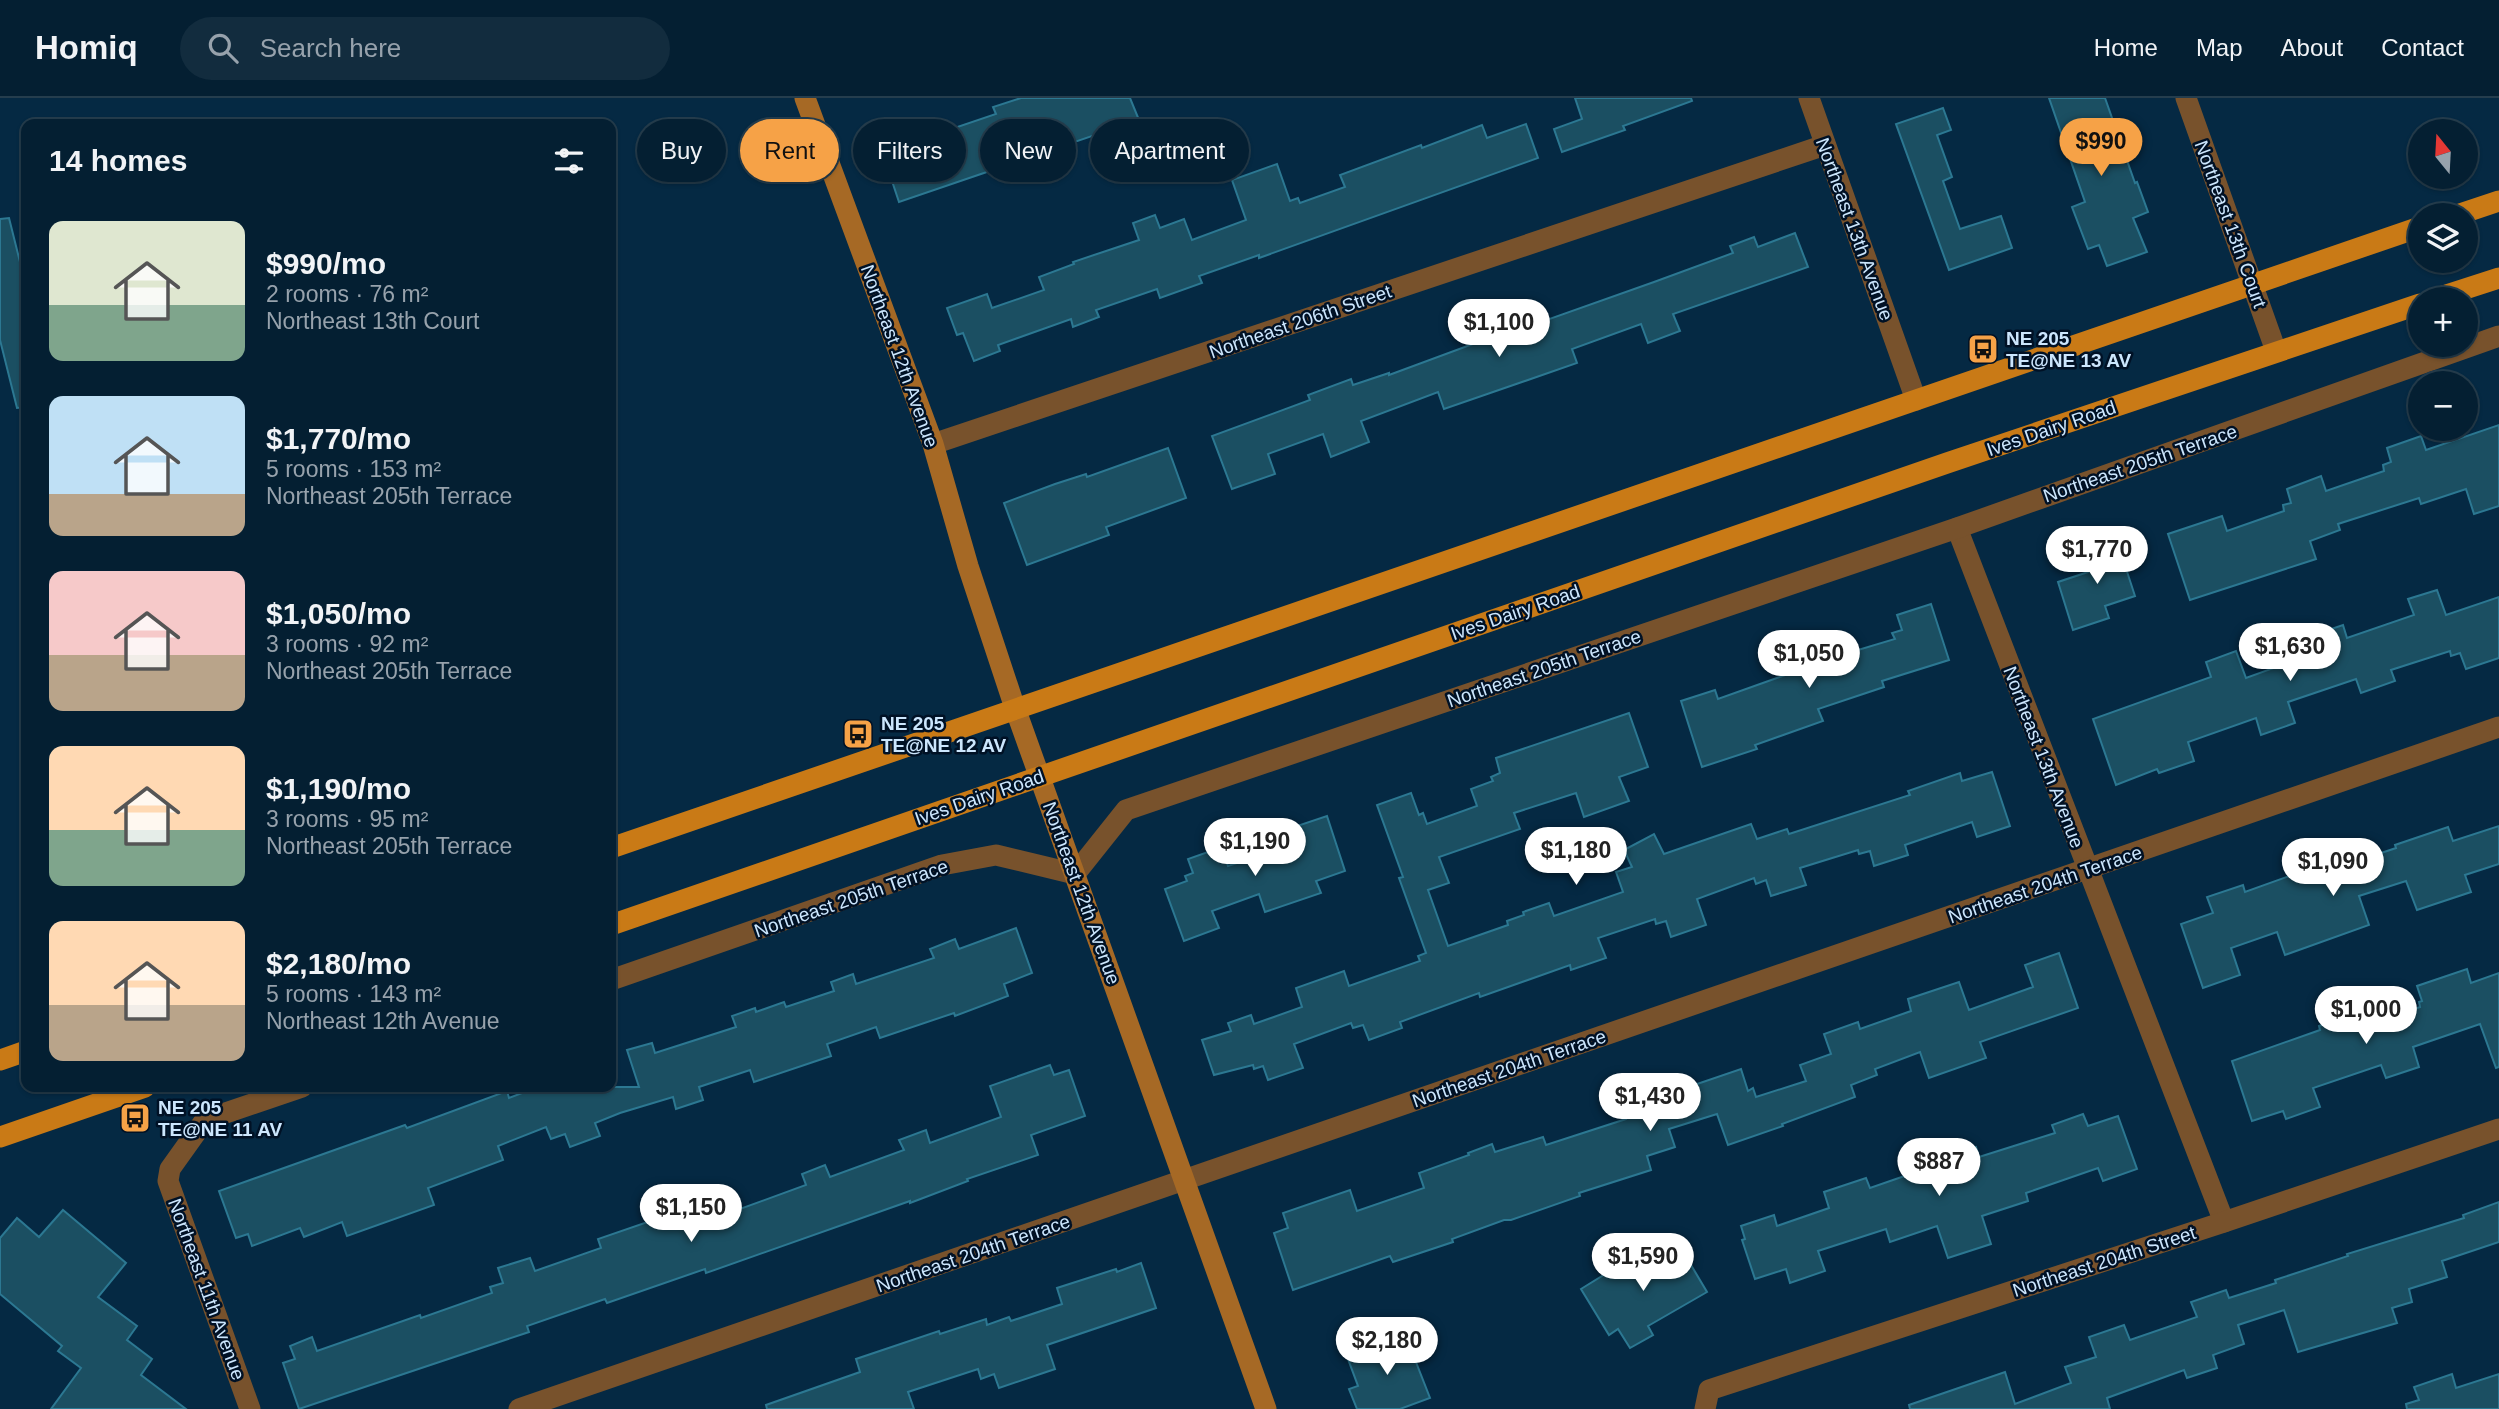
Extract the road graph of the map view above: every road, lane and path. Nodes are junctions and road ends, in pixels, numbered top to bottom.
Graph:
1 (805, 98) edge
2 (1809, 98) edge
3 (2186, 98) edge
4 (1825, 145) junction
5 (2499, 201) edge
6 (2478, 208) edge
7 (2408, 231) edge
8 (2499, 278) edge
9 (2252, 284) junction
10 (2471, 287) edge
11 (2408, 308) edge
12 (2499, 337) edge
13 (2276, 351) junction
14 (1916, 400) junction
15 (933, 444) junction
16 (1956, 528) junction
17 (1015, 708) junction
18 (2499, 727) edge
19 (1040, 776) junction
20 (616, 846) edge
21 (2087, 869) junction
22 (1075, 874) junction
23 (616, 923) edge
24 (616, 978) edge
25 (21, 1053) edge
26 (0, 1060) edge
27 (130, 1092) edge
28 (287, 1092) edge
29 (2499, 1129) edge
30 (0, 1137) edge
31 (1184, 1180) junction
32 (2224, 1222) junction
33 (1707, 1400) edge
34 (250, 1409) edge
35 (519, 1409) edge
36 (1266, 1409) edge

1 - 15 street, Northeast 12th Avenue
2 - 4 street, Northeast 13th Avenue
3 - 9 street, Northeast 13th Court
4 - 14 street, Northeast 13th Avenue
4 - 15 street, Northeast 206th Street
5 - 6 main road
7 - 9 main road
8 - 10 main road
9 - 13 street, Northeast 13th Court
9 - 14 main road
11 - 13 main road, Ives Dairy Road
12 - 16 street, Northeast 205th Terrace
13 - 19 main road, Ives Dairy Road
14 - 17 main road
15 - 17 street, Northeast 12th Avenue
16 - 21 street, Northeast 13th Avenue
16 - 22 street, Northeast 205th Terrace
17 - 19 street, Northeast 12th Avenue
17 - 20 main road
18 - 21 street, Northeast 204th Terrace
19 - 22 street, Northeast 12th Avenue
19 - 23 main road, Ives Dairy Road
21 - 31 street, Northeast 204th Terrace
21 - 32 street, Northeast 13th Avenue
22 - 24 street, Northeast 205th Terrace
22 - 31 street, Northeast 12th Avenue
25 - 26 main road
27 - 30 main road
28 - 34 street, Northeast 11th Avenue
29 - 32 street, Northeast 204th Street
31 - 35 street, Northeast 204th Terrace
31 - 36 street, Northeast 12th Avenue
32 - 33 street, Northeast 204th Street

